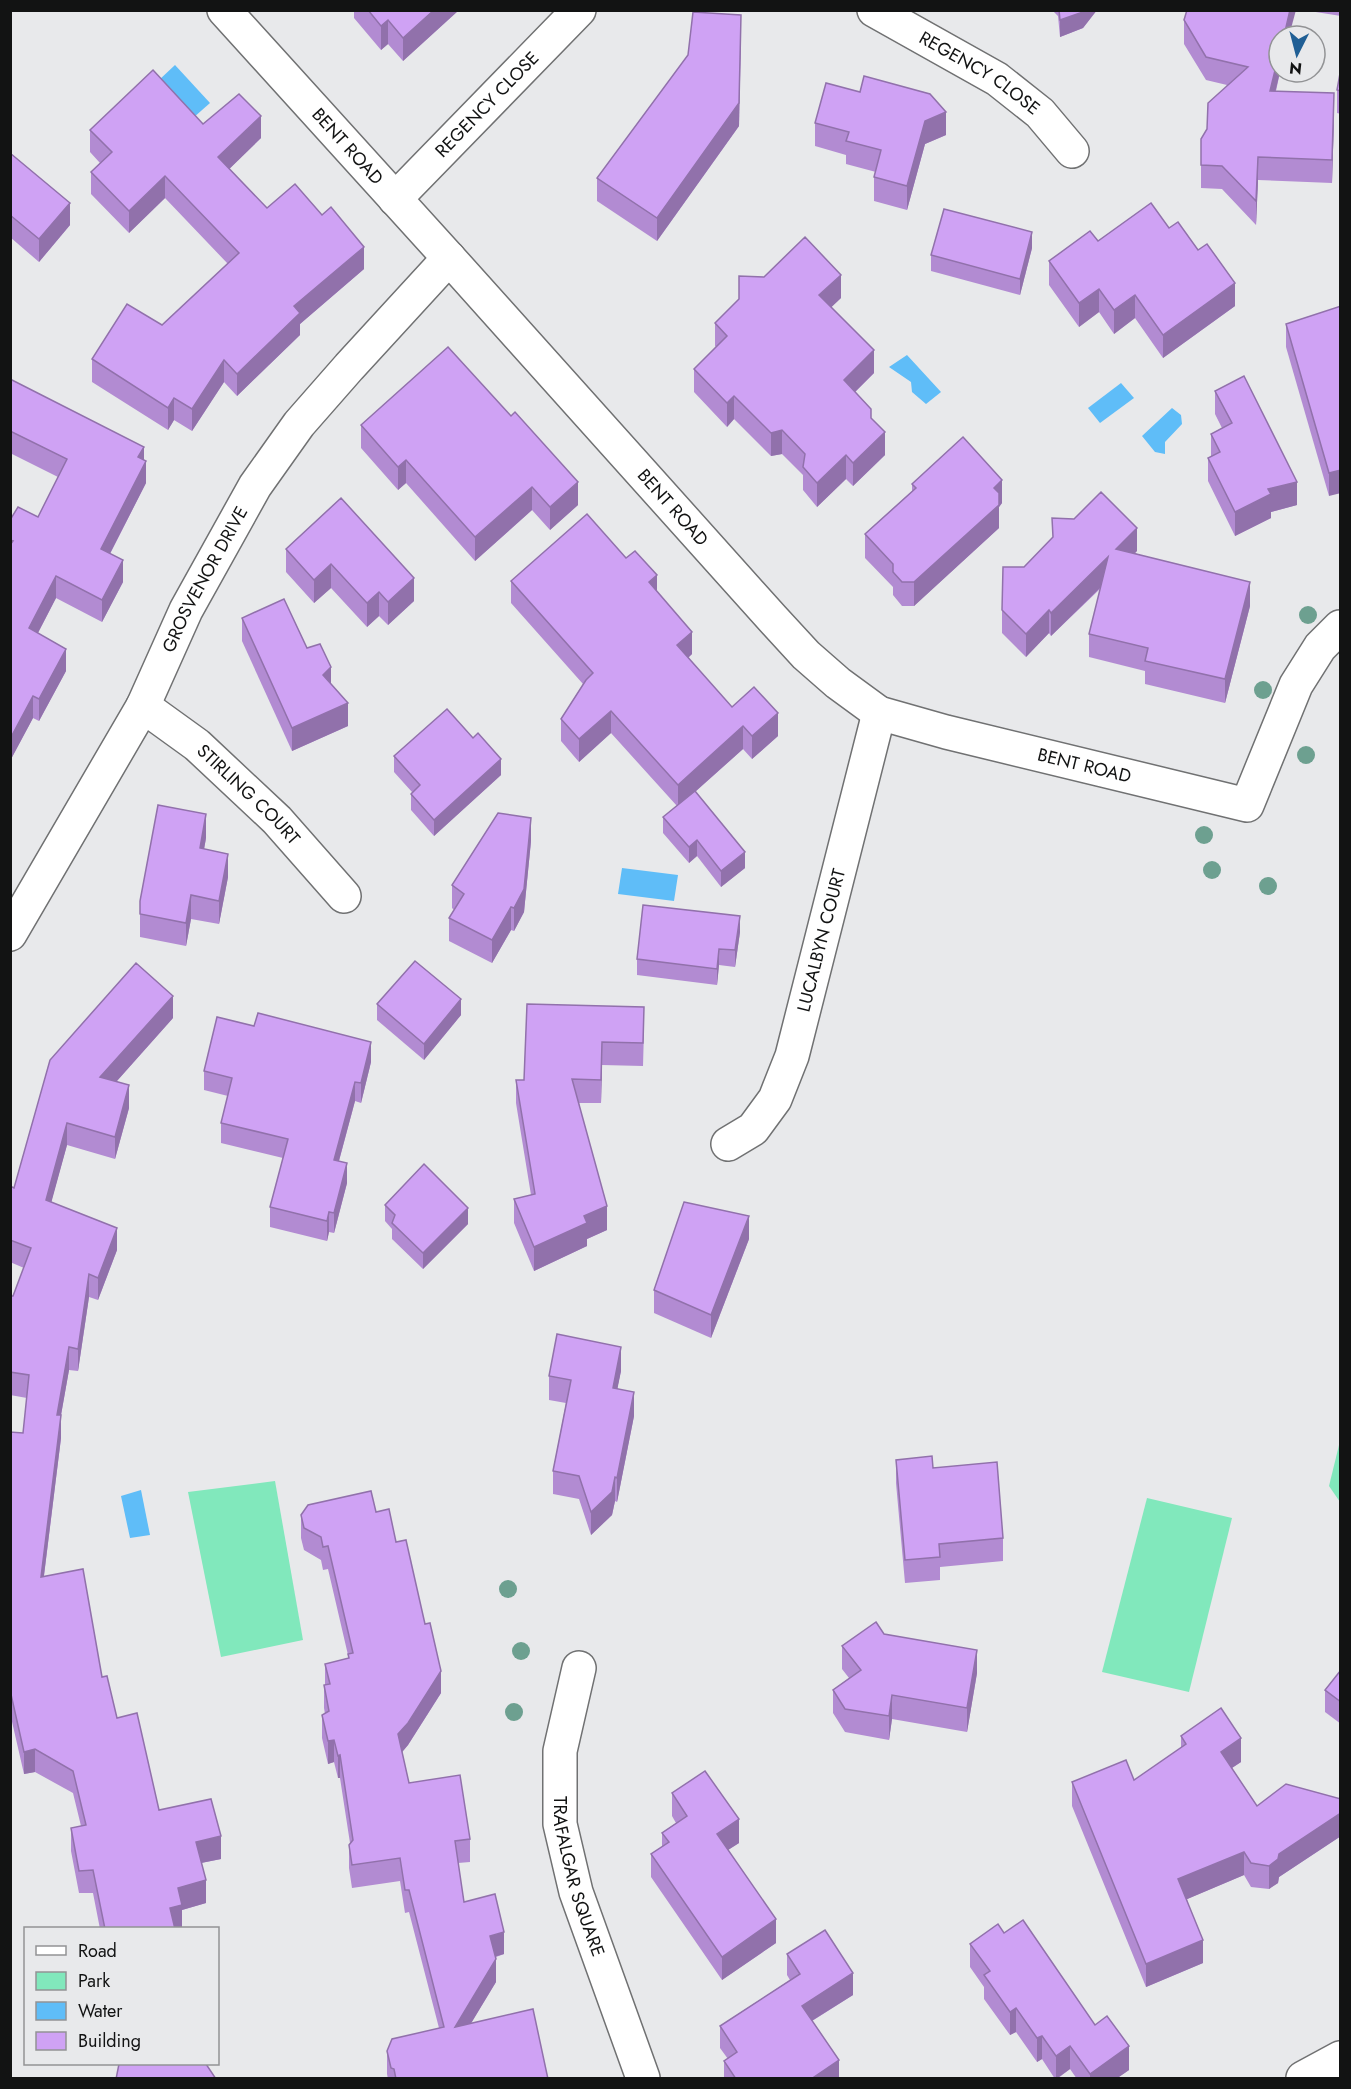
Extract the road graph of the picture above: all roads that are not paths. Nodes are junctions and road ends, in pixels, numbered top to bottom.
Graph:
1 (224, 10) edge
2 (579, 10) edge
3 (874, 10) edge
4 (1072, 151) dead end
5 (395, 199) junction
6 (449, 258) junction
7 (1341, 627) edge
8 (143, 706) junction
9 (879, 713) junction
10 (344, 896) dead end
11 (10, 934) edge
12 (728, 1144) dead end
13 (579, 1668) dead end
14 (1341, 2058) edge
15 (643, 2079) edge
16 (1303, 2079) edge

1 - 5 street, BENT ROAD
2 - 5 street, REGENCY CLOSE
3 - 4 street, REGENCY CLOSE
5 - 6 street, BENT ROAD
6 - 8 street, GROSVENOR DRIVE
6 - 9 street, BENT ROAD
7 - 9 street, BENT ROAD
8 - 10 street, STIRLING COURT
8 - 11 street, GROSVENOR DRIVE
9 - 12 street, LUCALBYN COURT
13 - 15 street, TRAFALGAR SQUARE
14 - 16 street

